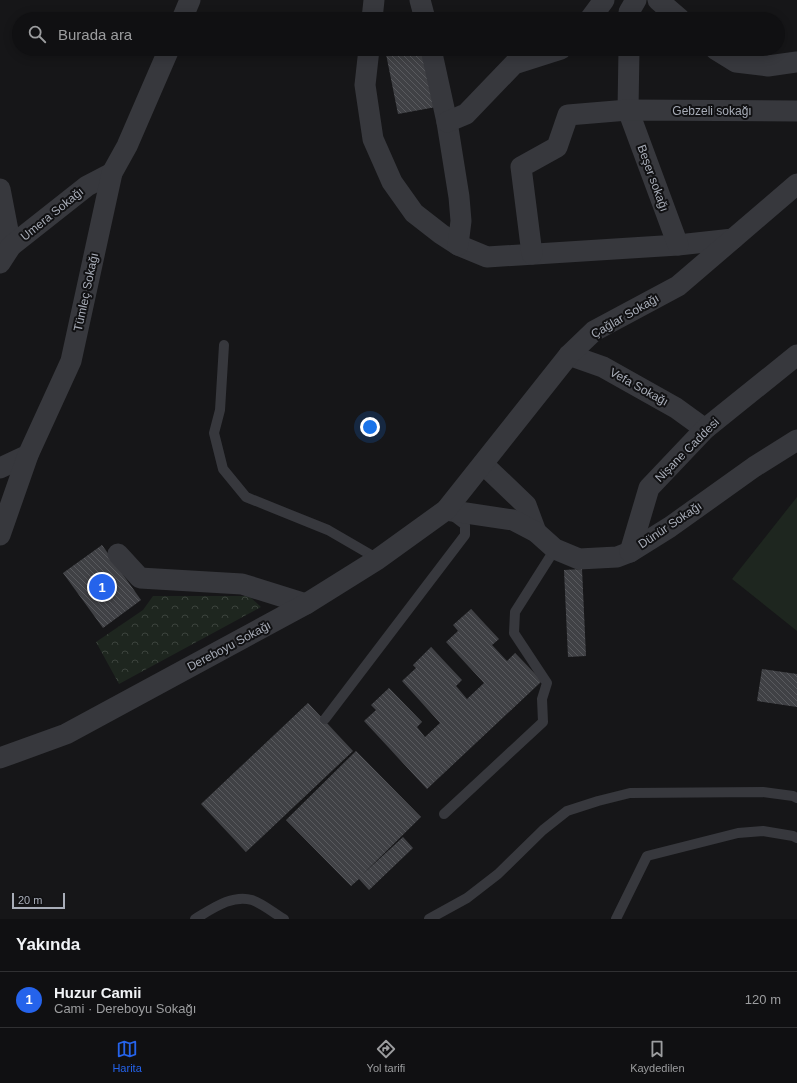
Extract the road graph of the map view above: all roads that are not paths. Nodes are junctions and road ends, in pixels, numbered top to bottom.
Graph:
1 (190, 0) edge
2 (374, 0) edge
3 (420, 0) edge
4 (604, 0) edge
5 (636, 0) edge
6 (658, 0) edge
7 (185, 12) edge
8 (373, 12) edge
9 (423, 12) edge
10 (595, 12) edge
11 (629, 12) edge
12 (672, 12) edge
13 (166, 56) edge
14 (368, 56) edge
15 (433, 56) edge
16 (539, 56) edge
17 (629, 56) edge
18 (726, 56) edge
19 (797, 62) edge
20 (628, 110) junction
21 (797, 111) edge
22 (447, 122) junction
23 (112, 173) junction
24 (797, 184) edge
25 (0, 189) edge
26 (733, 239) junction
27 (458, 245) junction
28 (678, 245) junction
29 (11, 246) junction
30 (532, 254) junction
31 (0, 263) edge
32 (224, 345) dead end
33 (569, 354) junction
34 (795, 362) edge
35 (705, 429) junction
36 (797, 440) edge
37 (28, 454) junction
38 (483, 464) junction
39 (0, 468) edge
40 (446, 510) junction
41 (536, 532) junction
42 (0, 535) edge
43 (555, 550) junction
44 (630, 552) junction
45 (118, 554) dead end
46 (378, 559) junction
47 (306, 604) junction
48 (325, 719) dead end
49 (0, 758) edge
50 (797, 798) edge
51 (444, 814) dead end
52 (797, 838) edge
53 (195, 919) edge
54 (284, 919) edge
55 (429, 919) edge
56 (616, 919) edge

1 - 7 street
2 - 8 street
3 - 9 street
4 - 10 street
5 - 11 street
6 - 12 street
13 - 23 street, Tümleç Sokağı
14 - 27 street
15 - 22 street
16 - 22 street
17 - 20 street, Beşer sokağı
18 - 19 street
20 - 21 street, Gebzeli sokağı
20 - 28 street, Beşer sokağı
20 - 30 street
22 - 27 street
23 - 29 street, Umera Sokağı
23 - 37 street, Tümleç Sokağı
24 - 26 street, Çağlar Sokağı
25 - 29 street
26 - 28 street
26 - 33 street, Çağlar Sokağı
27 - 30 street
28 - 30 street
29 - 31 street, Umera Sokağı
32 - 46 lane
33 - 35 street, Vefa Sokağı
33 - 38 street, Çağlar Sokağı
34 - 35 street, Nişane Caddesi
35 - 44 street, Nişane Caddesi
36 - 44 street, Dünür Sokağı
37 - 39 street
37 - 42 street, Tümleç Sokağı
38 - 40 street, Çağlar Sokağı
38 - 41 street, Dünür Sokağı
40 - 41 street, Dünür Sokağı
40 - 46 street, Dereboyu Sokağı
40 - 48 lane
41 - 43 street, Dünür Sokağı
43 - 44 street, Dünür Sokağı
43 - 51 lane
45 - 47 street
46 - 47 street, Dereboyu Sokağı
47 - 49 street, Dereboyu Sokağı
50 - 55 lane
52 - 56 lane
53 - 54 lane

